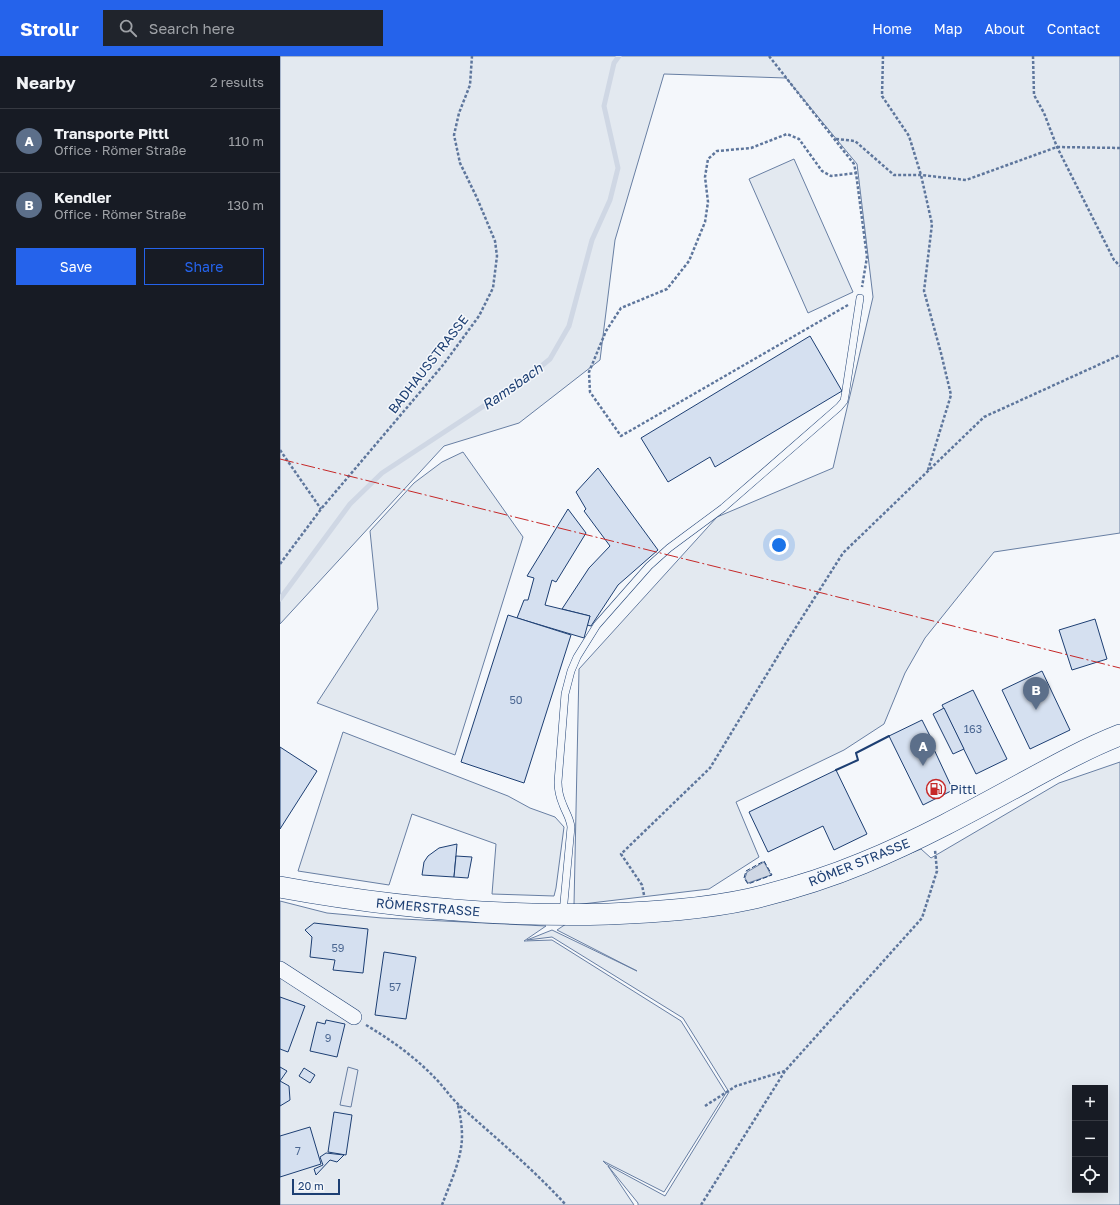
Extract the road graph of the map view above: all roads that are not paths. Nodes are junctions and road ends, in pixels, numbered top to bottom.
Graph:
1 (860, 298) road end
2 (1120, 735) edge
3 (280, 887) edge
4 (570, 915) junction
5 (280, 969) edge
6 (354, 1017) road end

1 - 4 lane
2 - 4 main road, RÖMER STRASSE
3 - 4 main road, RÖMERSTRASSE
5 - 6 street

